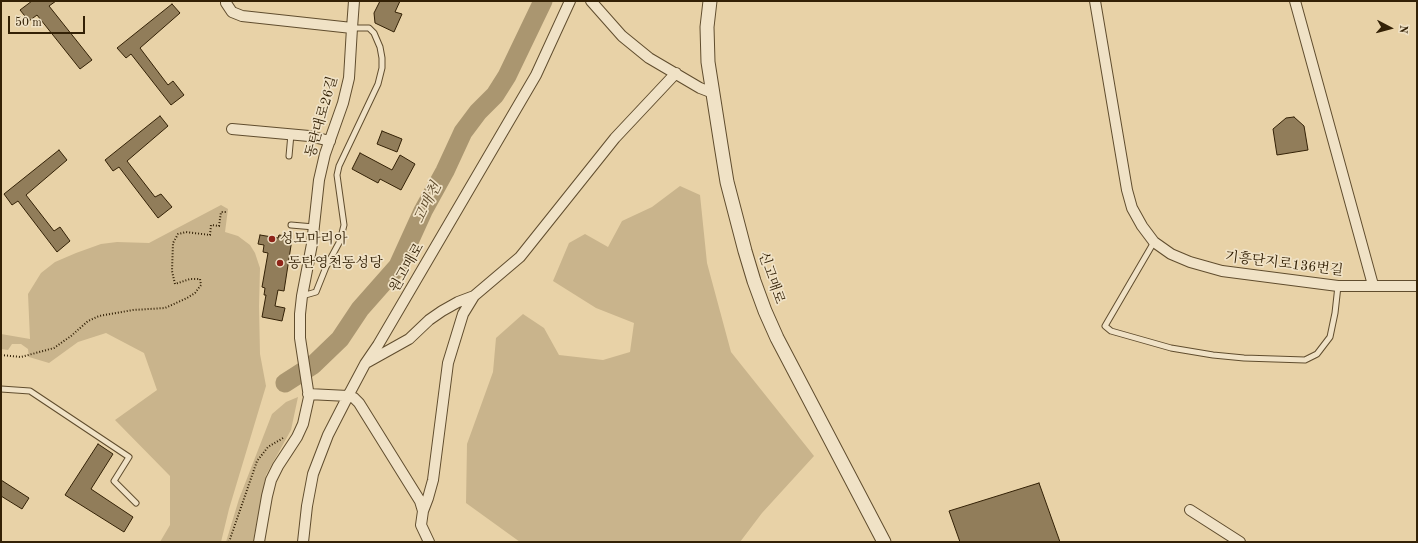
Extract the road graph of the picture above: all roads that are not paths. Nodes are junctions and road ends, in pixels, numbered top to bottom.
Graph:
1 (226, 1) edge
2 (354, 1) edge
3 (570, 1) edge
4 (591, 1) edge
5 (710, 1) edge
6 (1095, 1) edge
7 (1295, 1) edge
8 (352, 28) junction
9 (676, 73) junction
10 (713, 93) junction
11 (232, 129) dead end
12 (291, 134) junction
13 (330, 140) junction
14 (289, 156) dead end
15 (291, 225) dead end
16 (314, 227) junction
17 (1154, 242) junction
18 (1373, 285) junction
19 (1338, 286) junction
20 (1417, 286) edge
21 (302, 296) junction
22 (474, 296) junction
23 (365, 364) junction
24 (1, 390) edge
25 (308, 391) junction
26 (348, 396) junction
27 (136, 502) dead end
28 (1190, 510) dead end
29 (423, 511) junction
30 (259, 542) edge
31 (303, 542) edge
32 (429, 542) edge
33 (884, 542) edge
34 (1240, 542) edge

1 - 8 street
2 - 8 street, 동탄대로26길
3 - 23 street, 원고매로
4 - 9 street
5 - 10 street, 신고매로
6 - 17 street, 기흥단지로136번길
7 - 18 street
8 - 13 street, 동탄대로26길
8 - 21 lane
9 - 10 street
9 - 22 street
10 - 33 street, 신고매로
11 - 12 street
12 - 13 street
12 - 14 lane
13 - 16 street, 동탄대로26길
15 - 16 lane
16 - 21 street, 동탄대로26길
17 - 19 street, 기흥단지로136번길
17 - 19 lane
18 - 19 street, 기흥단지로136번길
18 - 20 street, 기흥단지로136번길
21 - 25 street, 동탄대로26길
22 - 23 street
22 - 29 street
23 - 26 street, 원고매로
24 - 27 lane
25 - 26 street
25 - 30 street
26 - 29 street
26 - 31 street, 원고매로
28 - 34 street
29 - 32 street

